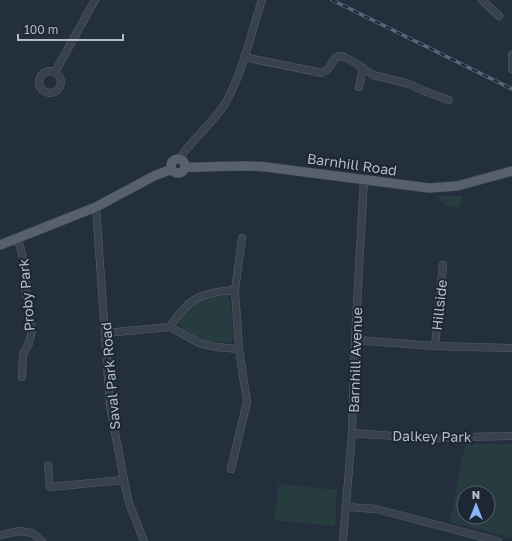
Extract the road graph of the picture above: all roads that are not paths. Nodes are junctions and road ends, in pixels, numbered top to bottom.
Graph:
1 (95, 0) edge
2 (262, 0) edge
3 (482, 0) edge
4 (499, 16) dead end
5 (512, 55) edge
6 (244, 57) junction
7 (363, 68) junction
8 (512, 69) edge
9 (55, 72) dead end
10 (359, 87) dead end
11 (449, 100) dead end
12 (179, 159) junction
13 (185, 167) junction
14 (172, 169) junction
15 (512, 171) edge
16 (364, 179) junction
17 (96, 207) junction
18 (17, 238) junction
19 (242, 238) dead end
20 (0, 245) edge
21 (444, 265) dead end
22 (235, 290) junction
23 (170, 327) junction
24 (105, 333) junction
25 (355, 340) junction
26 (436, 346) junction
27 (239, 348) junction
28 (512, 348) edge
29 (22, 377) dead end
30 (352, 433) junction
31 (512, 436) edge
32 (48, 465) dead end
33 (231, 469) dead end
34 (124, 480) junction
35 (347, 507) junction
36 (0, 535) edge
37 (42, 541) edge
38 (144, 541) edge
39 (343, 541) edge
40 (498, 541) edge

1 - 9 street
2 - 6 street
3 - 4 street
5 - 8 street
6 - 7 street
6 - 12 street
7 - 10 street
7 - 11 street
12 - 13 main road
12 - 14 main road
13 - 14 main road, Barnhill Road
13 - 16 main road, Barnhill Road
14 - 17 main road, Barnhill Road
15 - 16 main road, Barnhill Road
16 - 25 street, Barnhill Avenue
17 - 18 main road, Barnhill Road
17 - 24 street, Saval Park Road
18 - 20 main road, Barnhill Road
18 - 29 street, Proby Park
19 - 22 street
21 - 26 street, Hillside
22 - 23 street
22 - 27 street
23 - 24 street
23 - 27 street
24 - 34 street, Saval Park Road
25 - 26 street, Hillside
25 - 30 street, Barnhill Avenue
26 - 28 street, Hillside
27 - 33 street
30 - 31 street, Dalkey Park
30 - 35 street, Barnhill Avenue
32 - 34 street
34 - 38 street, Saval Park Road
35 - 39 street, Barnhill Avenue
35 - 40 street
36 - 37 street

